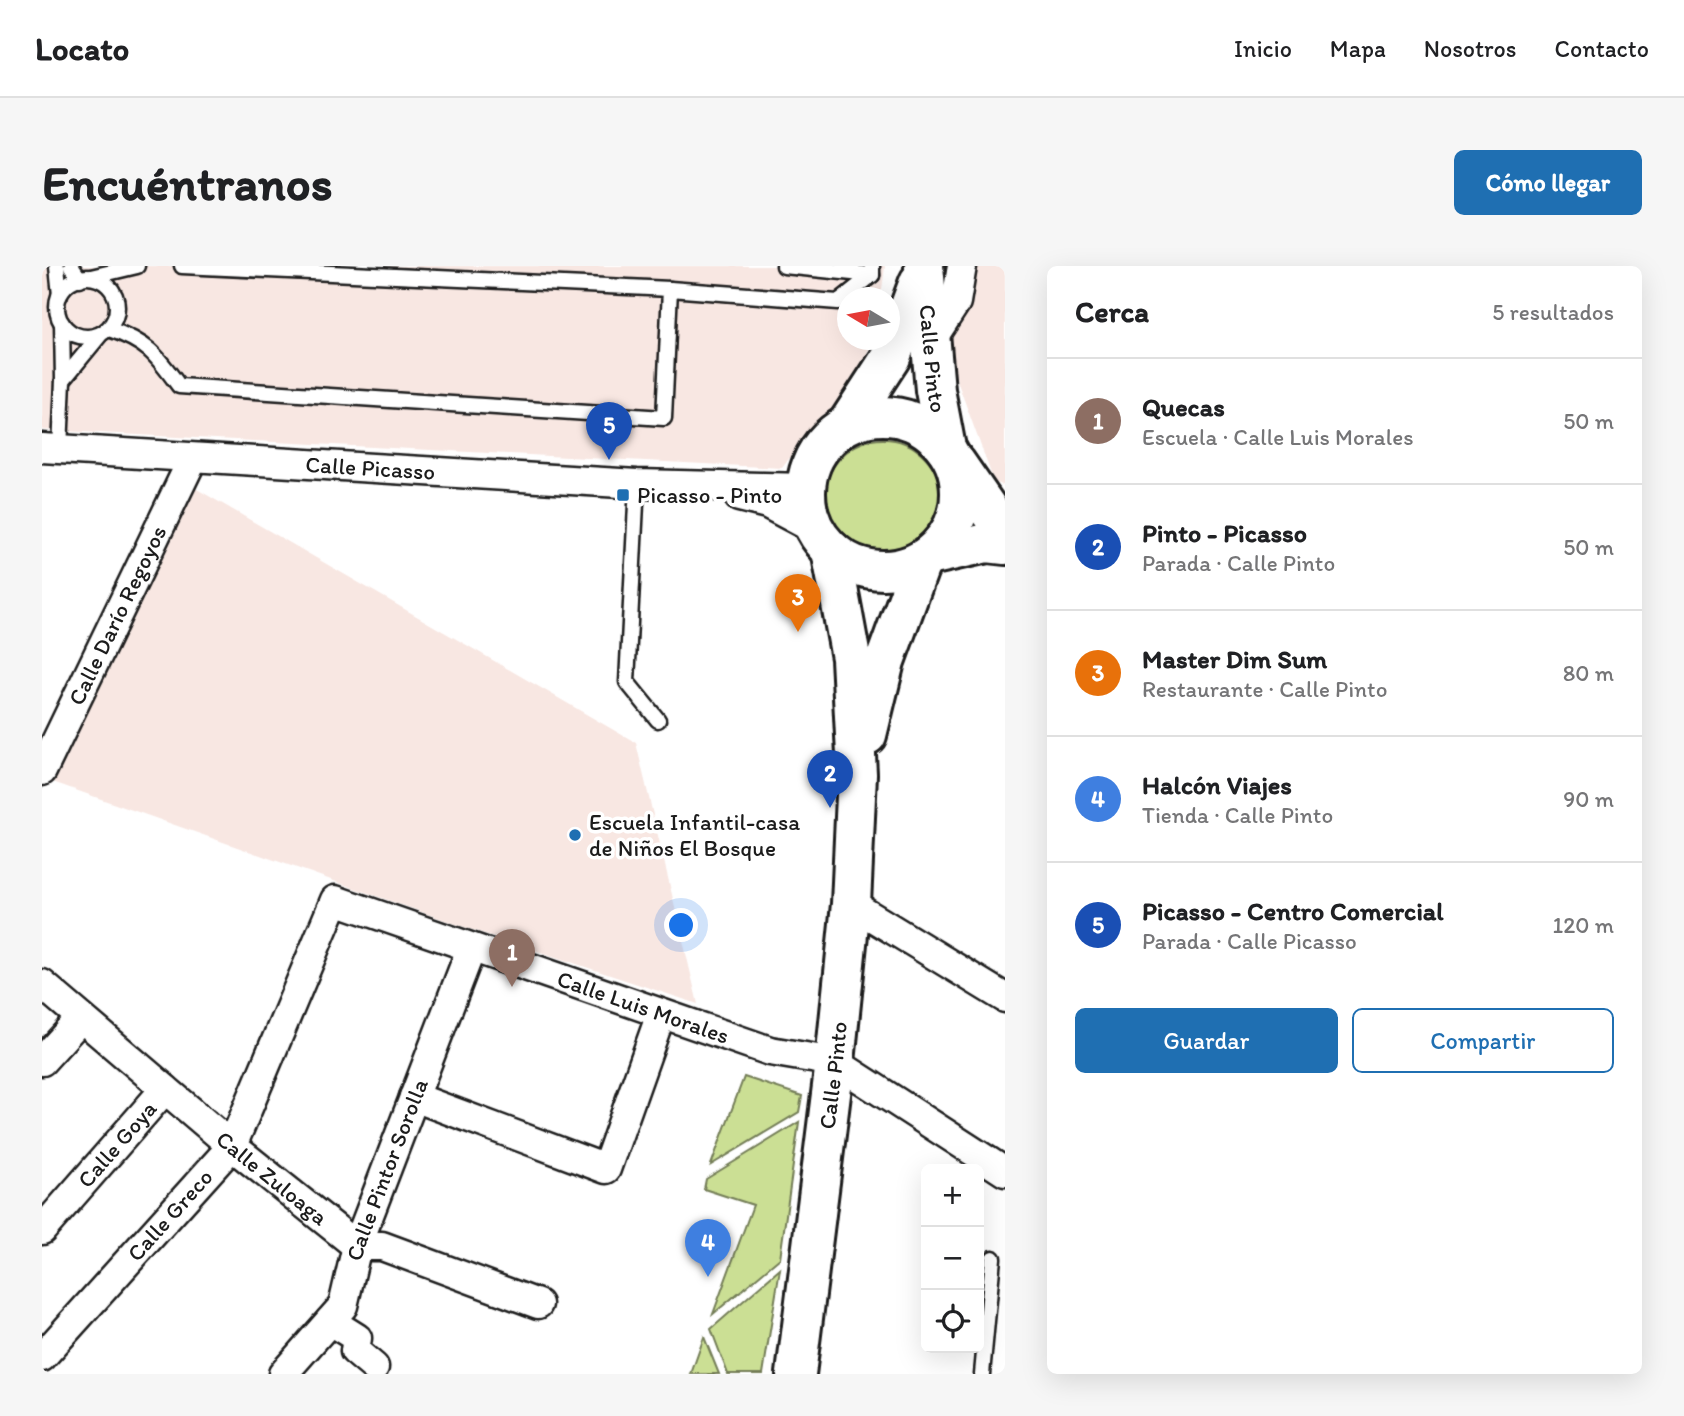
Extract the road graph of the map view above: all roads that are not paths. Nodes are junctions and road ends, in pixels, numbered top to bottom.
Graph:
1 (57, 266) edge
2 (71, 266) edge
3 (137, 266) edge
4 (182, 266) edge
5 (785, 266) edge
6 (962, 266) edge
7 (924, 267) edge
8 (872, 270) edge
9 (85, 278) junction
10 (670, 289) junction
11 (60, 295) junction
12 (62, 323) junction
13 (104, 332) junction
14 (930, 342) junction
15 (64, 380) junction
16 (848, 423) junction
17 (51, 449) edge
18 (951, 455) junction
19 (193, 458) junction
20 (637, 484) junction
21 (699, 486) junction
22 (806, 488) junction
23 (1005, 524) edge
24 (822, 539) junction
25 (1005, 545) edge
26 (926, 558) junction
27 (658, 720) dead end
28 (42, 771) edge
29 (857, 774) junction
30 (335, 900) joint
31 (851, 904) junction
32 (471, 949) junction
33 (42, 984) edge
34 (1005, 998) edge
35 (661, 1014) junction
36 (80, 1018) junction
37 (42, 1061) edge
38 (835, 1062) junction
39 (165, 1089) junction
40 (414, 1097) junction
41 (232, 1146) junction
42 (1005, 1171) edge
43 (42, 1230) edge
44 (357, 1246) junction
45 (993, 1258) dead end
46 (538, 1304) dead end
47 (330, 1321) junction
48 (42, 1357) edge
49 (379, 1372) edge
50 (283, 1374) edge
51 (796, 1374) edge
52 (982, 1374) edge

1 - 11 lane
2 - 9 lane
3 - 9 lane
4 - 10 lane
5 - 8 lane
6 - 14 street
7 - 14 street, Calle Pinto
7 - 16 street, Calle Pinto
8 - 10 lane
9 - 11 lane
9 - 13 lane
10 - 13 lane
11 - 12 lane
12 - 13 lane
12 - 15 lane
13 - 15 lane
14 - 18 street, Calle Pinto
15 - 17 lane
16 - 18 street
16 - 22 street
17 - 19 street, Calle Picasso
18 - 23 street
18 - 26 street
19 - 20 street, Calle Picasso
19 - 28 street, Calle Darío Regoyos
20 - 21 street, Calle Picasso
20 - 27 lane
21 - 22 street, Calle Picasso
21 - 24 street, Calle Picasso
22 - 24 street
24 - 26 street
24 - 29 street, Calle Pinto
25 - 26 street
26 - 29 street, Calle Pinto
29 - 31 street, Calle Pinto
30 - 32 street, Calle Luis Morales
30 - 41 street, Calle Greco
31 - 34 street
31 - 38 street, Calle Pinto
32 - 35 street, Calle Luis Morales
32 - 40 street, Calle Pintor Sorolla
33 - 36 street, Calle Zuloaga
35 - 38 street, Calle Luis Morales
35 - 40 street
36 - 37 street
36 - 39 street, Calle Zuloaga
38 - 42 street
38 - 51 street, Calle Pinto
39 - 41 street, Calle Zuloaga
39 - 43 street, Calle Goya
40 - 44 street, Calle Pintor Sorolla
41 - 44 street, Calle Zuloaga
41 - 48 street, Calle Greco
44 - 46 street
44 - 47 street, Calle Pintor Sorolla
45 - 52 lane
47 - 49 street
47 - 50 street, Calle Pintor Sorolla

